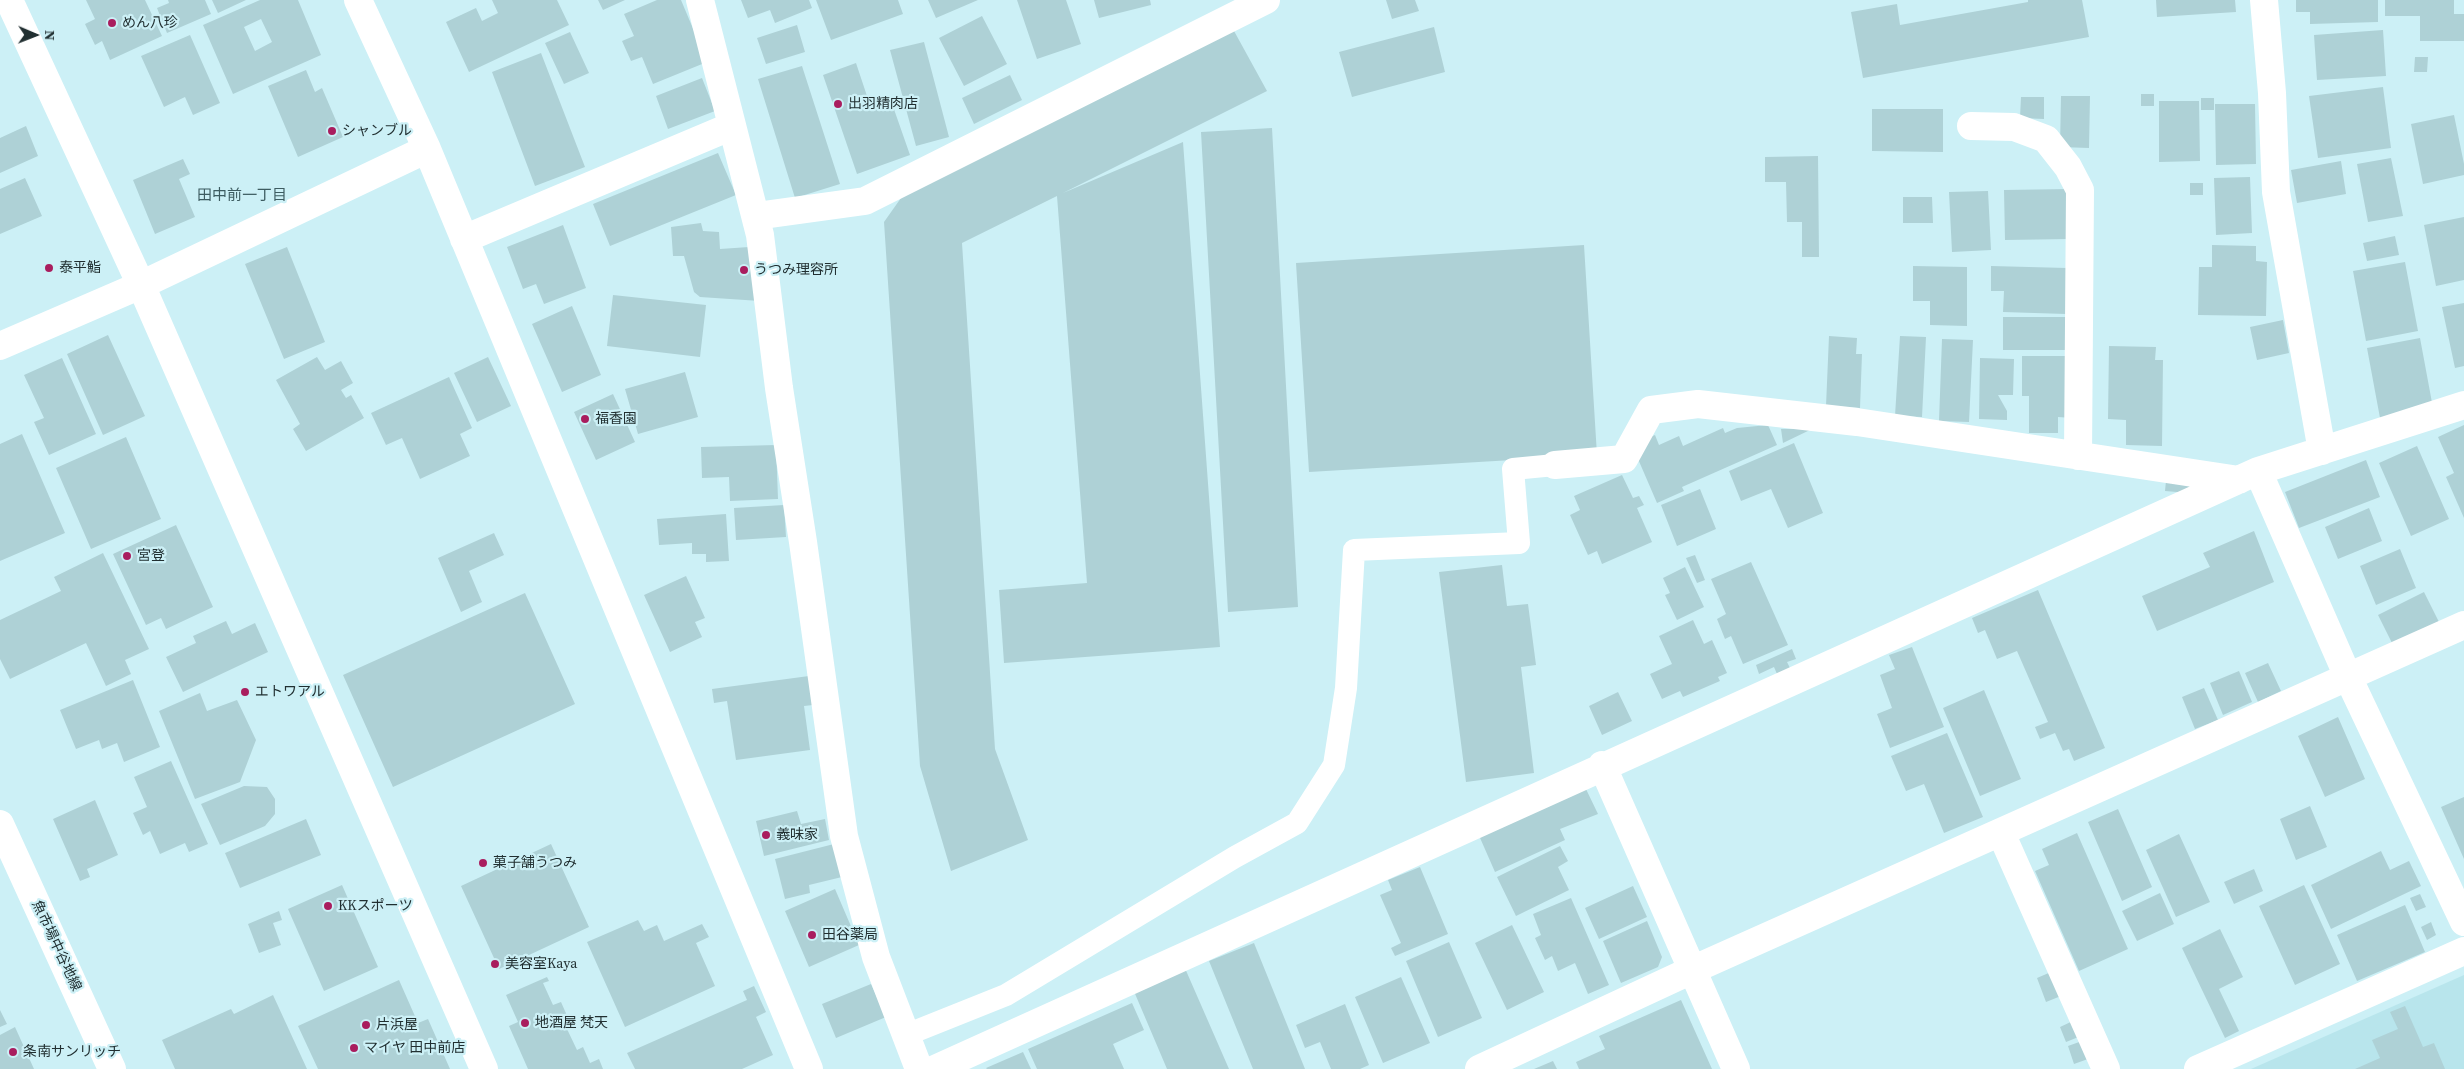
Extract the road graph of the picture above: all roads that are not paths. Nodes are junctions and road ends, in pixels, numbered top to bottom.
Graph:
1 (9, 0) edge
2 (358, 0) edge
3 (700, 0) edge
4 (1266, 0) edge
5 (2264, 0) edge
6 (732, 126) junction
7 (1971, 126) dead end
8 (427, 149) junction
9 (756, 216) junction
10 (464, 239) junction
11 (141, 285) junction
12 (0, 346) edge
13 (2464, 404) edge
14 (2322, 452) junction
15 (2078, 456) junction
16 (1555, 465) joint
17 (2248, 475) junction
18 (2464, 625) edge
19 (2348, 677) junction
20 (1602, 765) junction
21 (0, 824) edge
22 (2001, 833) junction
23 (2464, 922) edge
24 (2464, 951) edge
25 (1692, 970) junction
26 (906, 1035) junction
27 (112, 1069) edge
28 (484, 1069) edge
29 (809, 1069) edge
30 (919, 1069) edge
31 (935, 1069) edge
32 (1479, 1069) edge
33 (1736, 1069) edge
34 (2106, 1069) edge
35 (2198, 1069) edge

1 - 11 street
2 - 8 street
3 - 6 street
4 - 9 street
5 - 14 street
6 - 9 street
6 - 10 street
7 - 15 street
8 - 10 street
8 - 11 street
9 - 26 street
10 - 29 street
11 - 12 street
11 - 28 street
13 - 14 street
14 - 17 street
15 - 16 street
15 - 17 street
16 - 26 lane
17 - 19 street
17 - 20 street
18 - 19 street
19 - 22 street
19 - 23 street
20 - 25 street
20 - 31 street
21 - 27 street, 魚市場中谷地線
22 - 25 street
22 - 34 street
24 - 35 street
25 - 32 street
25 - 33 street
26 - 30 street

